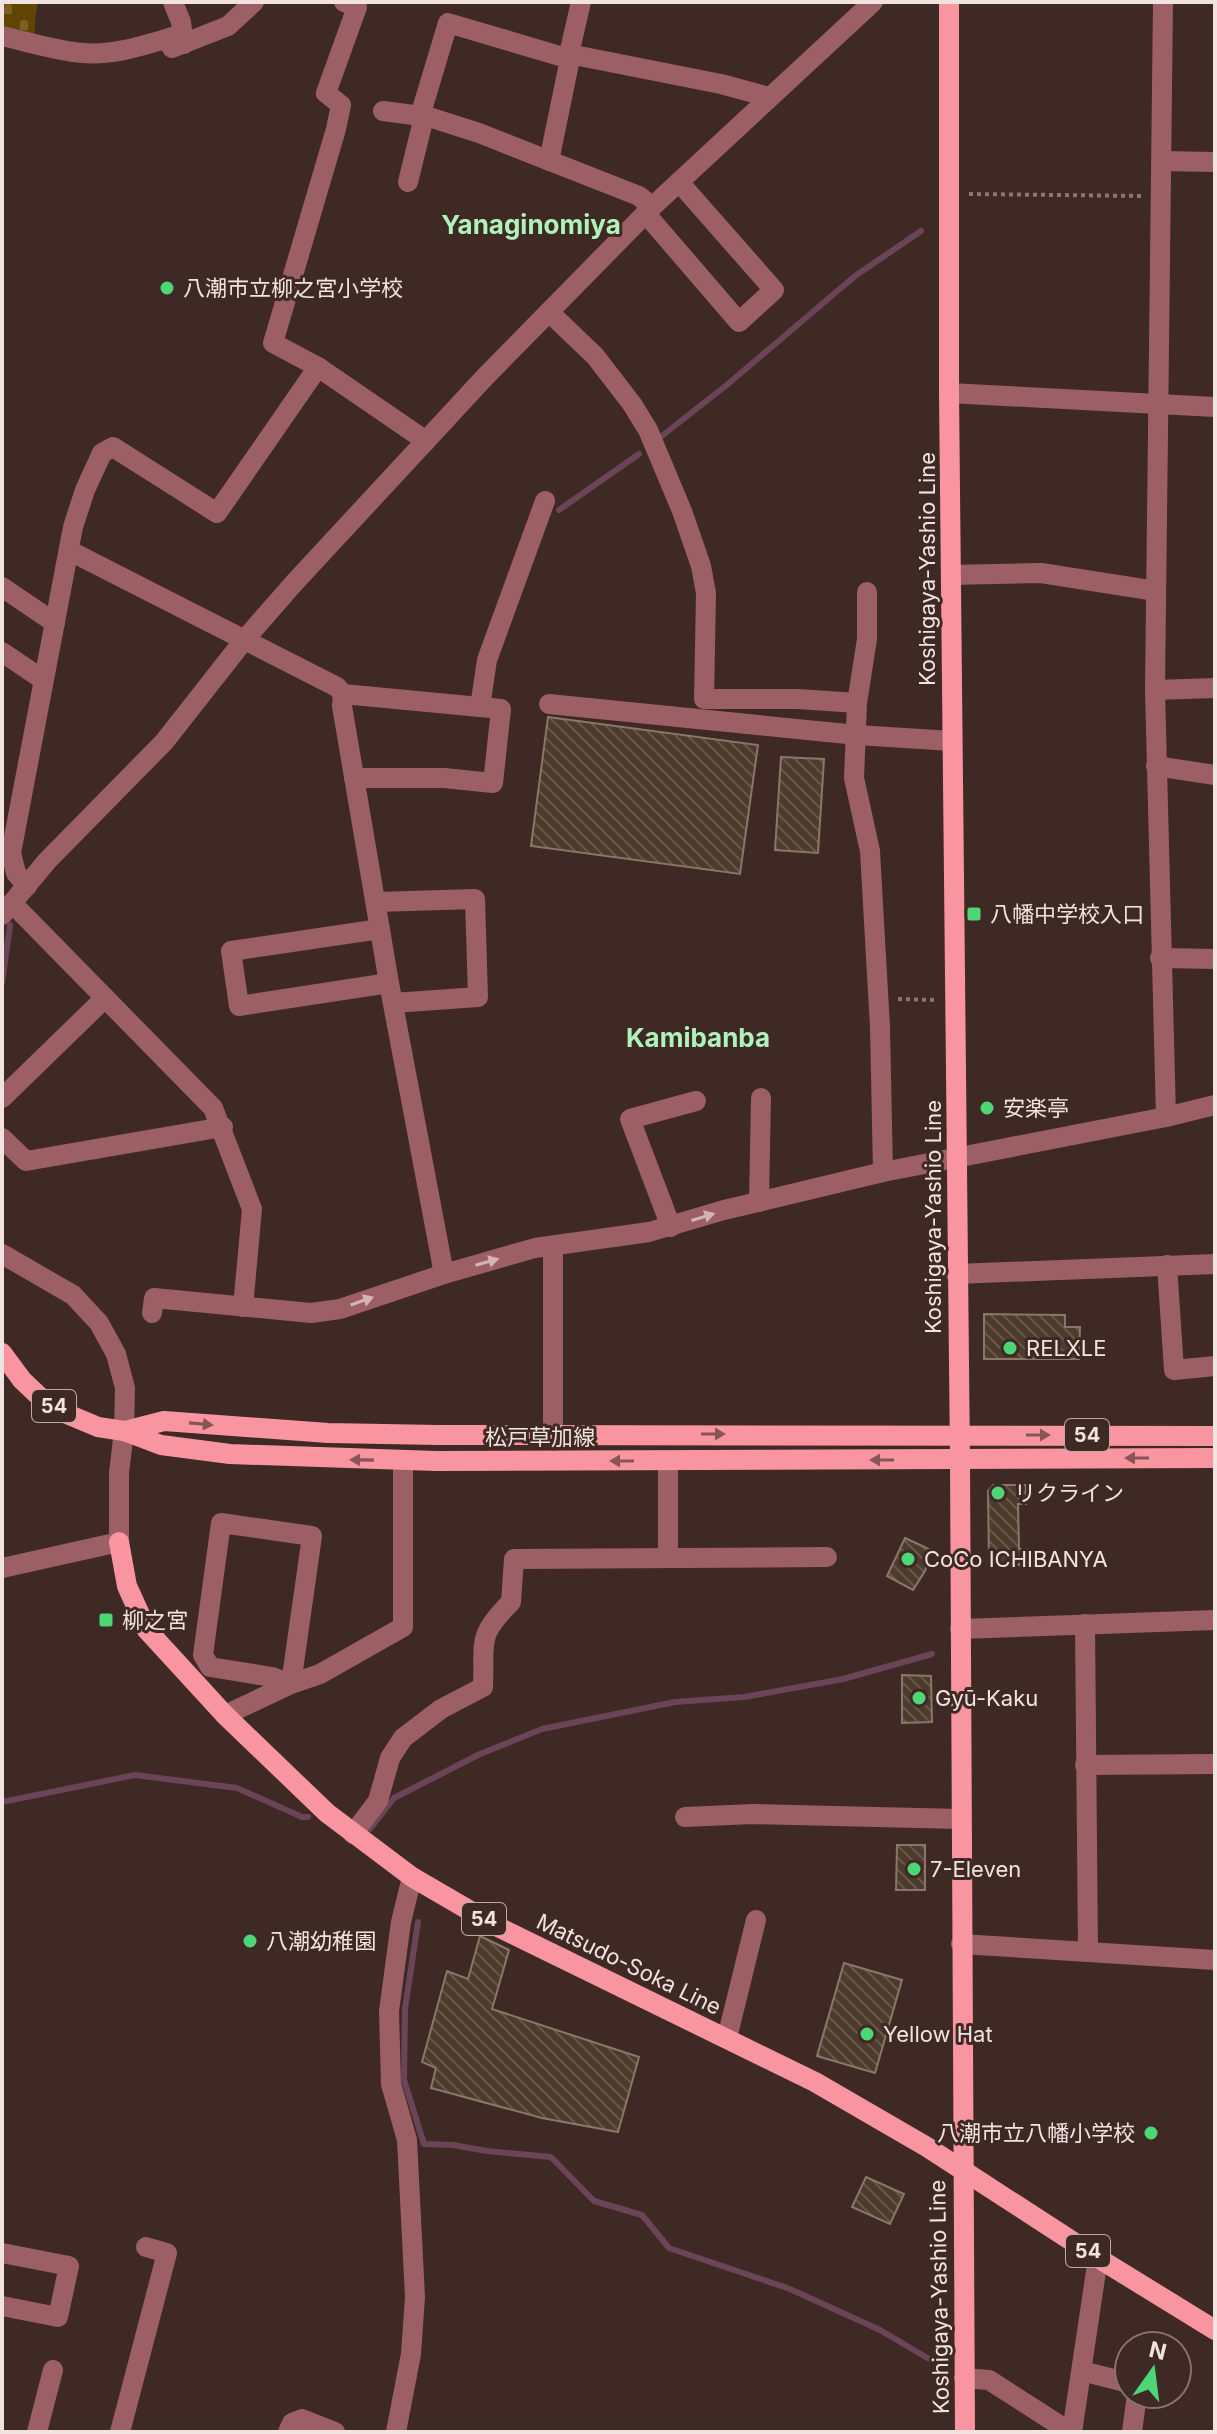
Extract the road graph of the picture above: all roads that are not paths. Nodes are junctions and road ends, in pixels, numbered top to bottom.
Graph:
1 (173, 2) edge
2 (254, 2) edge
3 (344, 2) edge
4 (581, 2) edge
5 (873, 2) edge
6 (949, 2) edge
7 (1163, 2) edge
8 (2, 36) edge
9 (184, 39) junction
10 (570, 56) junction
11 (769, 97) junction
12 (383, 111) dead end
13 (422, 116) junction
14 (549, 161) junction
15 (1163, 161) junction
16 (1215, 162) edge
17 (408, 182) dead end
18 (679, 182) junction
19 (649, 211) junction
20 (549, 312) junction
21 (318, 367) junction
22 (949, 393) junction
23 (1159, 404) junction
24 (1215, 407) edge
25 (426, 441) junction
26 (545, 501) dead end
27 (70, 551) junction
28 (951, 575) junction
29 (2, 587) edge
30 (1156, 591) junction
31 (867, 592) dead end
32 (55, 623) junction
33 (245, 639) junction
34 (2, 652) edge
35 (42, 679) junction
36 (1215, 688) edge
37 (1155, 690) junction
38 (343, 694) junction
39 (857, 703) junction
40 (549, 704) dead end
41 (480, 707) junction
42 (857, 735) junction
43 (952, 741) junction
44 (1156, 766) junction
45 (1215, 775) edge
46 (354, 778) junction
47 (15, 879) edge
48 (376, 902) junction
49 (7, 909) edge
50 (380, 929) junction
51 (1160, 958) junction
52 (1215, 959) edge
53 (391, 993) junction
54 (105, 998) junction
55 (2, 1098) edge
56 (761, 1098) dead end
57 (696, 1101) dead end
58 (1215, 1105) edge
59 (1166, 1117) junction
60 (223, 1127) junction
61 (2, 1138) edge
62 (957, 1159) junction
63 (883, 1172) junction
64 (759, 1202) junction
65 (671, 1227) junction
66 (553, 1246) junction
67 (2, 1254) edge
68 (1215, 1264) edge
69 (1167, 1265) junction
70 (444, 1274) junction
71 (956, 1274) junction
72 (243, 1307) junction
73 (152, 1313) dead end
74 (2, 1353) edge
75 (1215, 1366) edge
76 (124, 1431) junction
77 (553, 1434) junction
78 (960, 1435) junction
79 (1215, 1436) edge
80 (1215, 1458) edge
81 (403, 1460) junction
82 (960, 1460) junction
83 (668, 1461) junction
84 (119, 1542) junction
85 (827, 1557) dead end
86 (668, 1558) junction
87 (2, 1568) edge
88 (1215, 1620) edge
89 (1085, 1624) junction
90 (960, 1629) junction
91 (291, 1684) junction
92 (225, 1715) junction
93 (1215, 1764) edge
94 (1085, 1765) junction
95 (685, 1817) dead end
96 (960, 1819) junction
97 (353, 1834) junction
98 (412, 1877) junction
99 (756, 1920) dead end
100 (961, 1944) junction
101 (1088, 1951) junction
102 (1215, 1960) edge
103 (727, 2038) junction
104 (962, 2170) junction
105 (146, 2247) dead end
106 (2, 2253) edge
107 (1098, 2258) junction
108 (2, 2306) edge
109 (1215, 2330) edge
110 (53, 2370) dead end
111 (1082, 2371) junction
112 (964, 2378) junction
113 (1113, 2379) edge
114 (1135, 2410) edge
115 (37, 2432) edge
116 (120, 2432) edge
117 (288, 2432) edge
118 (335, 2432) edge
119 (396, 2432) edge
120 (965, 2432) edge
121 (1071, 2432) edge
122 (1132, 2432) edge

1 - 9 street
2 - 9 street
3 - 21 street
4 - 10 street
5 - 11 street
6 - 22 main road, Koshigaya-Yashio Line
7 - 15 street
8 - 9 street
10 - 11 street
10 - 13 street
10 - 14 street
11 - 18 street
12 - 13 street
13 - 14 street
13 - 17 street
14 - 19 street
15 - 16 street
15 - 23 street
18 - 19 street
18 - 19 street
19 - 20 street
20 - 25 street
20 - 39 street
21 - 25 street
21 - 27 street
22 - 23 street
22 - 28 main road, Koshigaya-Yashio Line
23 - 24 street
23 - 30 street
25 - 33 street
26 - 41 street
27 - 32 street
27 - 33 street
28 - 30 street
28 - 43 main road, Koshigaya-Yashio Line
29 - 32 street
30 - 37 street
31 - 39 street
32 - 35 street
33 - 38 street
33 - 47 street
34 - 35 street
35 - 47 street
36 - 37 street
37 - 44 street
38 - 41 street
38 - 46 street
39 - 42 street
40 - 42 street
41 - 46 street
42 - 43 street
42 - 63 street
43 - 62 main road, Koshigaya-Yashio Line
44 - 45 street
44 - 51 street
46 - 48 street
47 - 49 street
48 - 50 street
48 - 53 street
49 - 54 street
50 - 53 street
50 - 53 street
51 - 52 street
51 - 59 street
53 - 70 street
54 - 55 street
54 - 60 street
56 - 64 street
57 - 65 street
58 - 59 street
59 - 62 street
60 - 61 street
60 - 72 street
62 - 63 street
62 - 71 main road, Koshigaya-Yashio Line
63 - 64 street
65 -> 64 street
65 - 66 street
70 -> 66 street
66 - 77 street
67 - 76 street
68 - 69 street
69 - 71 street
69 - 75 street
72 -> 70 street
71 - 78 main road, Koshigaya-Yashio Line
72 - 73 street
74 - 76 main road, 松戸草加線 / 54
76 -> 77 main road, 松戸草加線 / 54
81 -> 76 main road, 松戸草加線 / 54
76 - 84 street
77 -> 78 main road, 松戸草加線 / 54
78 -> 79 main road, 54
78 - 82 main road, Koshigaya-Yashio Line
80 -> 82 main road, 54
83 -> 81 main road, 松戸草加線 / 54
81 - 91 street
82 -> 83 main road, 松戸草加線 / 54
82 - 90 main road, Koshigaya-Yashio Line
83 - 86 street
84 - 87 street
84 - 92 main road, Matsudo-Soka Line / 54
85 - 86 street
86 - 97 street
88 - 89 street
89 - 90 street
89 - 94 street
90 - 96 main road, Koshigaya-Yashio Line
91 - 91 street
91 - 92 street
92 - 97 main road, Matsudo-Soka Line / 54
93 - 94 street
94 - 101 street
95 - 96 street
96 - 100 main road, Koshigaya-Yashio Line
97 - 98 main road, Matsudo-Soka Line / 54
98 - 103 main road, Matsudo-Soka Line / 54
98 - 119 street
99 - 103 street
100 - 101 street
100 - 104 main road, Koshigaya-Yashio Line
101 - 102 street
103 - 104 main road, Matsudo-Soka Line / 54
104 - 107 main road, Matsudo-Soka Line / 54
104 - 112 main road, Koshigaya-Yashio Line
105 - 116 street
106 - 108 street
107 - 109 main road, Matsudo-Soka Line / 54
107 - 111 street
110 - 115 street
111 - 113 street
111 - 121 street
112 - 120 main road, Koshigaya-Yashio Line
112 - 121 street
114 - 122 street
117 - 118 street

